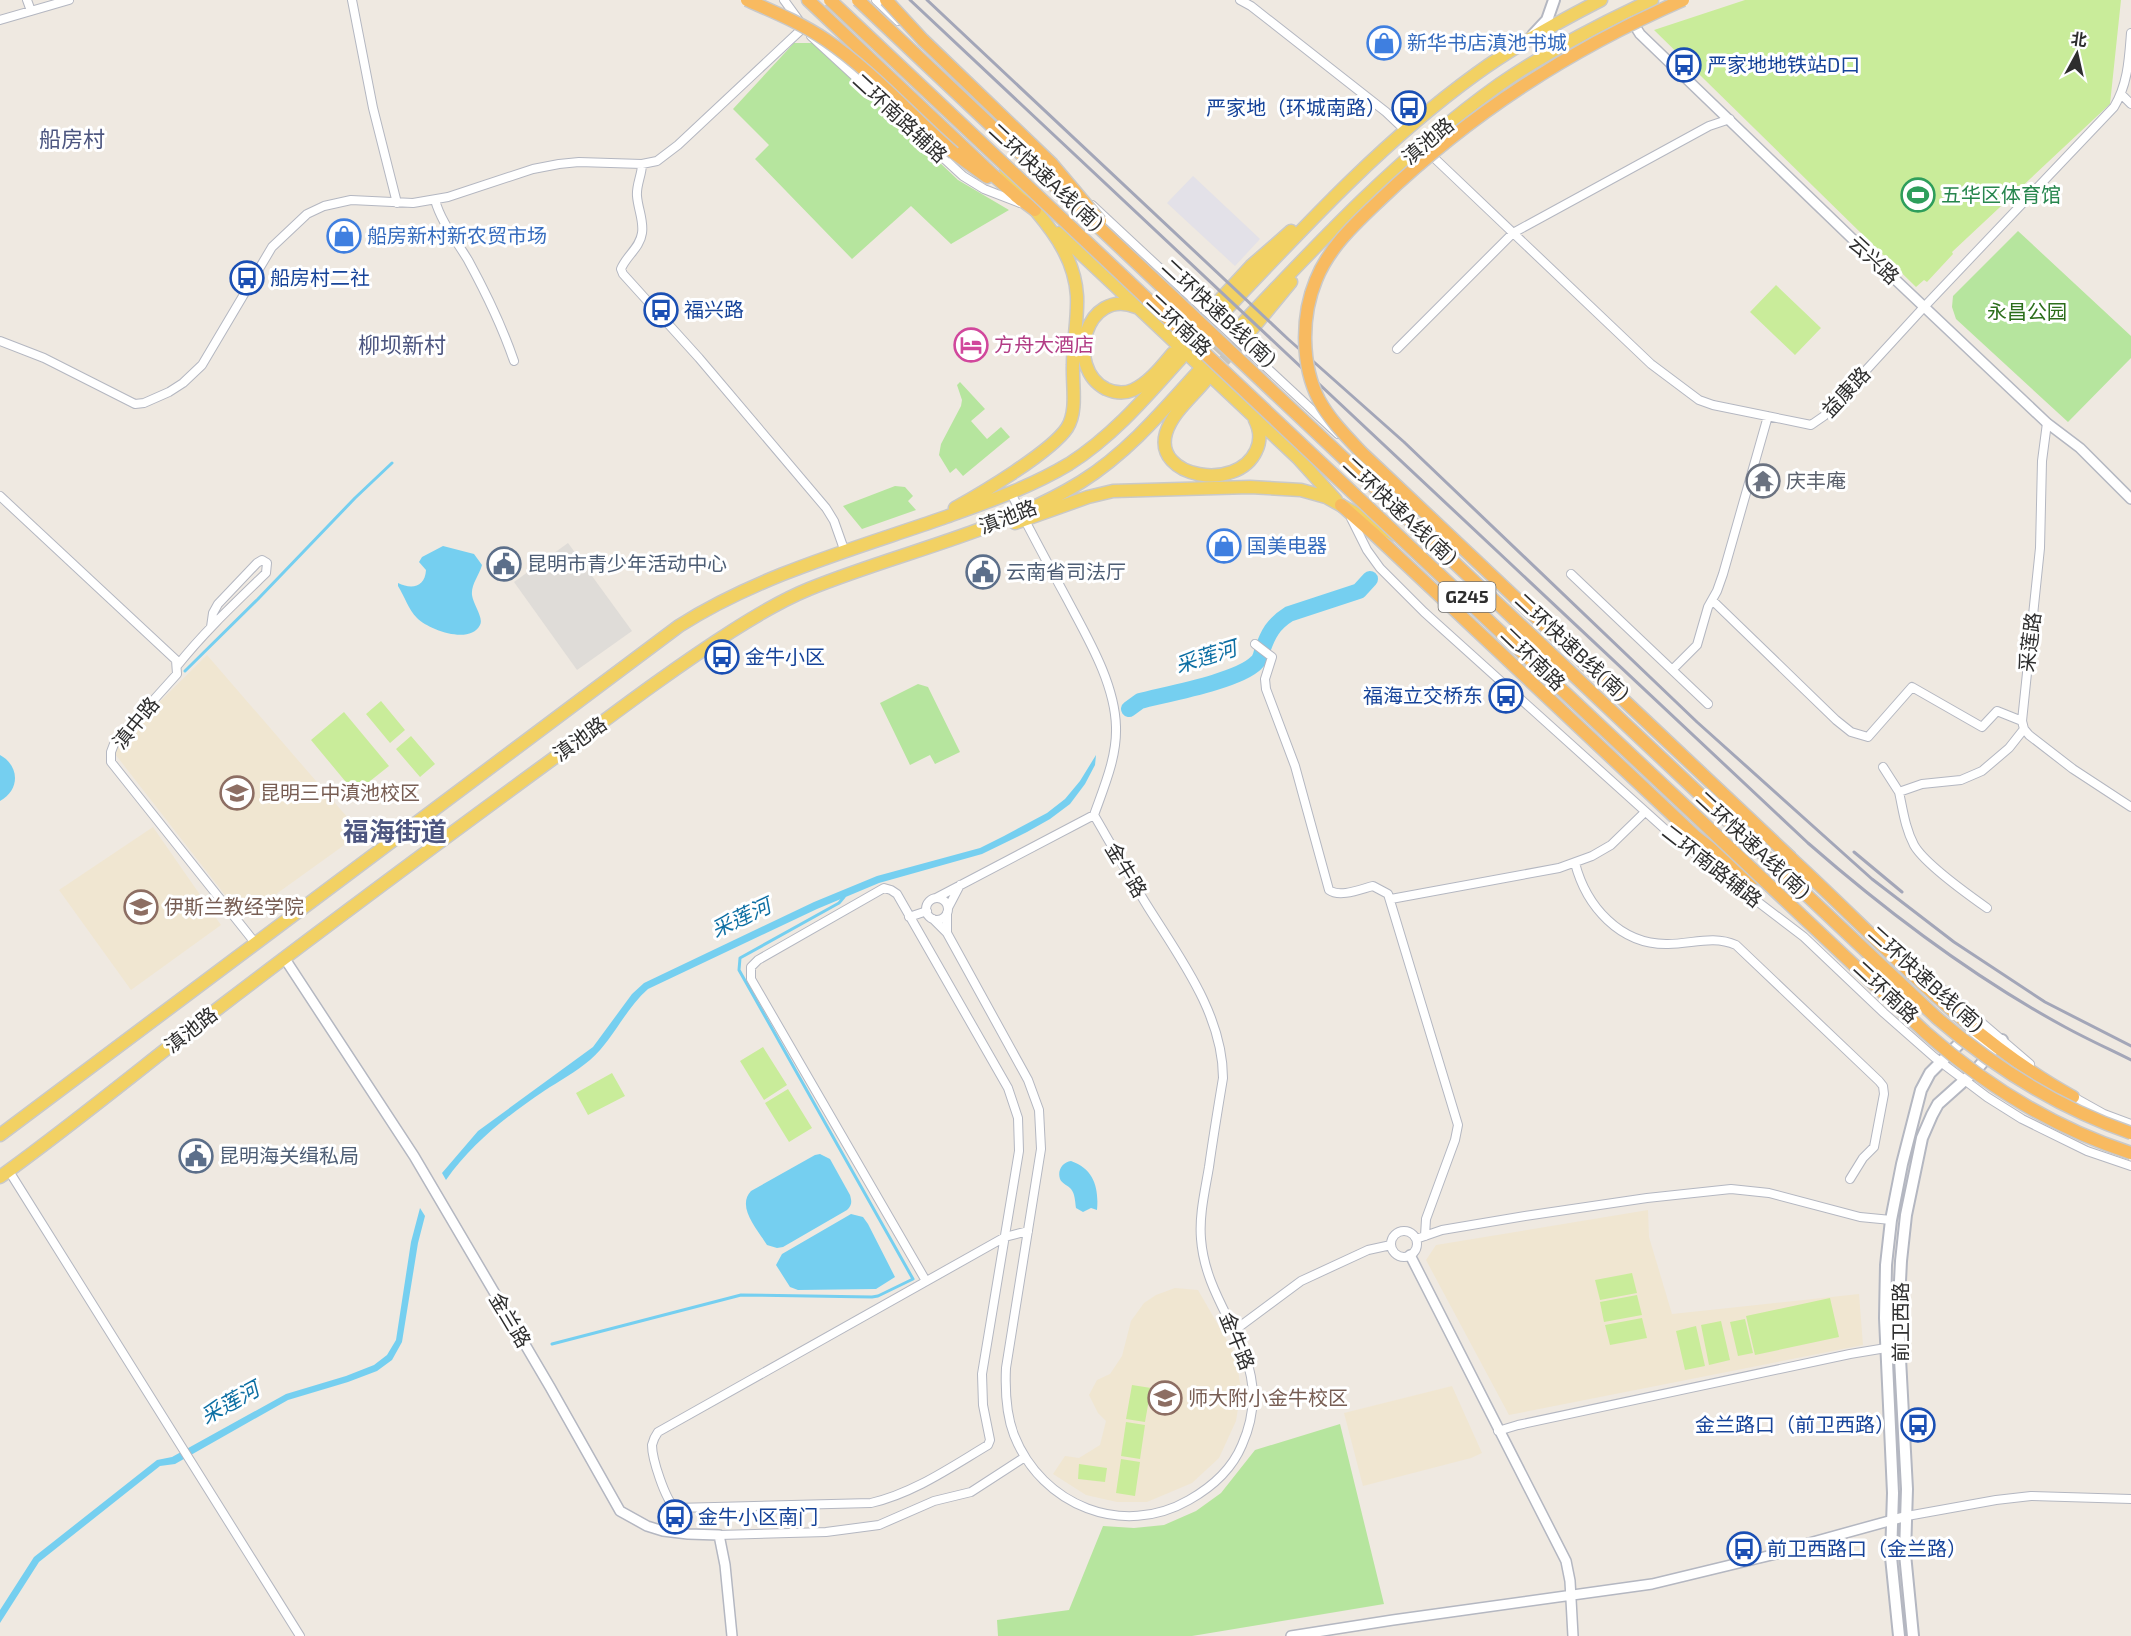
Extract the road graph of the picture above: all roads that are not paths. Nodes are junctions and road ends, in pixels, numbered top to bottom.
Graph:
1 (27, 0) edge
2 (69, 0) edge
3 (352, 0) edge
4 (747, 0) edge
5 (784, 0) edge
6 (808, 0) edge
7 (832, 0) edge
8 (856, 0) edge
9 (876, 0) edge
10 (886, 0) edge
11 (1240, 0) edge
12 (1554, 0) edge
13 (1601, 0) edge
14 (1652, 0) edge
15 (1683, 0) edge
16 (31, 11) junction
17 (1626, 12) junction
18 (0, 20) edge
19 (804, 27) junction
20 (2131, 33) edge
21 (1516, 47) junction
22 (2122, 95) junction
23 (2131, 104) edge
24 (1730, 119) junction
25 (971, 129) junction
26 (1405, 130) junction
27 (1422, 145) junction
28 (957, 149) junction
29 (642, 164) junction
30 (435, 200) junction
31 (397, 202) junction
32 (1035, 210) junction
33 (1513, 233) junction
34 (1126, 252) junction
35 (1924, 307) junction
36 (1139, 308) junction
37 (1220, 308) tunnel mouth
38 (1244, 330) tunnel mouth
39 (0, 341) edge
40 (1398, 349) dead end
41 (514, 360) dead end
42 (1253, 416) junction
43 (1768, 416) junction
44 (2047, 423) junction
45 (1034, 483) junction
46 (1011, 493) junction
47 (0, 496) edge
48 (2131, 499) edge
49 (1341, 505) junction
50 (1025, 514) junction
51 (908, 530) junction
52 (1418, 550) junction
53 (845, 552) junction
54 (1571, 574) dead end
55 (1712, 600) junction
56 (211, 627) junction
57 (1254, 644) dead end
58 (177, 666) junction
59 (1672, 670) junction
60 (1708, 704) dead end
61 (2023, 725) junction
62 (1654, 729) junction
63 (1883, 767) dead end
64 (1674, 771) junction
65 (1899, 792) junction
66 (1717, 804) junction
67 (2131, 807) edge
68 (1645, 812) junction
69 (1094, 815) junction
70 (1791, 858) junction
71 (1769, 861) junction
72 (1575, 863) junction
73 (960, 885) junction
74 (1776, 893) junction
75 (936, 898) junction
76 (1390, 899) junction
77 (1987, 909) dead end
78 (948, 910) junction
79 (928, 914) junction
80 (909, 917) junction
81 (947, 933) junction
82 (256, 944) junction
83 (285, 959) junction
84 (1961, 1041) junction
85 (1994, 1049) junction
86 (1951, 1051) junction
87 (1940, 1062) junction
88 (1976, 1071) junction
89 (1965, 1081) junction
90 (2073, 1098) joint
91 (2131, 1124) edge
92 (2131, 1134) edge
93 (0, 1135) edge
94 (2131, 1151) edge
95 (2131, 1166) edge
96 (5, 1174) edge
97 (1850, 1179) dead end
98 (1891, 1220) junction
99 (1028, 1231) junction
100 (1425, 1236) junction
101 (1005, 1237) junction
102 (1416, 1239) junction
103 (1391, 1245) junction
104 (1410, 1255) junction
105 (927, 1281) junction
106 (1235, 1330) junction
107 (1886, 1348) junction
108 (1498, 1431) junction
109 (1025, 1457) junction
110 (2131, 1499) edge
111 (1907, 1516) junction
112 (1892, 1520) junction
113 (719, 1535) junction
114 (1570, 1596) junction
115 (300, 1636) edge
116 (732, 1636) edge
117 (1291, 1636) edge
118 (1573, 1636) edge
119 (1899, 1636) edge
120 (1913, 1636) edge

1 - 16 street
2 - 16 street
3 - 31 street
4 - 28 highway, bridge
5 - 19 street, 二环南路辅路
6 - 28 highway
7 - 25 main road, 二环南路 / G245
7 - 74 highway, 二环快速A线(南), bridge
8 - 34 highway, 二环快速B线(南), bridge
8 - 84 main road, 二环南路 / G245
9 - 85 street
10 - 34 highway, bridge
11 - 26 street
12 - 21 main road
13 - 21 main road, 滇池路
14 - 17 main road, 滇池路
15 - 62 highway, bridge
16 - 18 street
17 - 24 street, 云兴路
17 - 27 main road, 滇池路
19 - 29 street
19 - 32 street, 二环南路辅路
20 - 22 street, 益康路
21 - 26 main road, 滇池路
22 - 23 street
22 - 35 street, 益康路
24 - 33 street
24 - 35 street, 云兴路
25 - 32 main road
25 - 52 main road, 二环南路 / G245
26 - 37 main road, 滇池路
27 - 33 street, 益康路
27 - 38 main road, 滇池路
28 - 32 highway
29 - 30 street
29 - 53 street
30 - 31 street
30 - 41 street
31 - 39 street
32 - 36 main road
32 - 51 main road
33 - 40 street
33 - 43 street, 益康路
34 - 64 highway, 二环快速B线(南), bridge
35 - 43 street, 益康路
35 - 44 street, 云兴路
36 - 42 main road
36 - 45 main road, 滇池路
42 - 49 main road
42 - 50 main road, 滇池路
43 - 55 street
44 - 48 street, 云兴路
44 - 61 street, 采莲路
45 - 46 main road, 滇池路
45 - 50 main road
46 - 50 street
46 - 51 main road, 滇池路
47 - 58 street
49 - 50 main road
49 - 52 main road
49 - 68 street, 二环南路辅路
49 - 74 highway, bridge
50 - 69 street
50 - 83 main road, 滇池路
51 - 53 main road, 滇池路
52 - 86 main road, 二环南路 / G245
53 - 82 main road, 滇池路
54 - 59 street
55 - 59 street
55 - 61 street
56 - 56 street
56 - 58 street, 滇中路
57 - 76 street
58 - 82 street, 滇中路
59 - 60 street
61 - 65 street
61 - 67 street
62 - 66 highway, bridge
62 - 70 highway, bridge
63 - 65 street
64 - 66 highway, bridge
64 - 71 highway, 二环快速B线(南), bridge
65 - 77 street
66 - 70 highway, bridge
66 - 71 highway, bridge
68 - 72 street
68 - 87 street, 二环南路辅路
69 - 73 street
69 - 106 street, 金牛路
70 - 85 highway
71 - 92 highway, 二环快速B线(南), bridge
72 - 76 street
72 - 97 street
73 - 75 street
73 - 78 street
74 - 94 highway, 二环快速A线(南), bridge
75 - 78 street
75 - 79 street
76 - 100 street
78 - 79 street
78 - 81 street
79 - 80 street
79 - 81 street
80 - 101 street
80 - 105 street
81 - 99 street, 金牛路
82 - 93 main road, 滇池路
83 - 96 main road, 滇池路
83 - 113 street, 金兰路
84 - 85 main road, 二环南路 / G245
84 - 86 main road, 前卫西路
85 - 88 main road, 前卫西路
85 - 90 highway
85 - 92 main road, 二环南路 / G245
86 - 87 main road, 前卫西路
86 - 88 main road, 二环南路 / G245
87 - 89 street, 二环南路辅路
87 - 98 main road, 前卫西路
88 - 89 main road, 前卫西路
88 - 94 main road, 二环南路 / G245
89 - 95 street, 二环南路辅路
89 - 111 main road, 前卫西路
90 - 91 street
96 - 115 street
98 - 100 street
98 - 107 main road, 前卫西路
99 - 101 street
99 - 109 street, 金牛路
100 - 102 street
101 - 105 street
101 - 105 street
102 - 103 street
102 - 104 street
103 - 104 street
103 - 106 street
104 - 108 street
106 - 109 street, 金牛路
107 - 108 street
107 - 112 main road, 前卫西路
108 - 114 street
109 - 113 street
110 - 111 street
111 - 112 street
111 - 120 main road, 前卫西路
112 - 114 street
112 - 119 main road, 前卫西路
113 - 116 street
114 - 117 street
114 - 118 street

